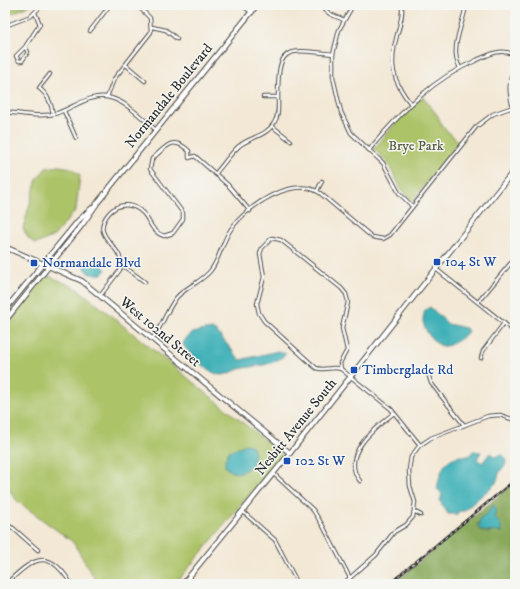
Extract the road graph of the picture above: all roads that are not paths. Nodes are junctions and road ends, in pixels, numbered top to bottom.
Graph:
1 (42, 5) edge
2 (110, 5) edge
3 (138, 5) edge
4 (243, 5) edge
5 (257, 5) edge
6 (319, 5) edge
7 (353, 5) edge
8 (402, 5) edge
9 (466, 5) edge
10 (252, 12) junction
11 (35, 13) junction
12 (344, 20) junction
13 (5, 26) edge
14 (152, 27) junction
15 (90, 31) dead end
16 (178, 39) dead end
17 (25, 48) junction
18 (333, 54) junction
19 (515, 55) edge
20 (126, 65) junction
21 (515, 66) edge
22 (460, 68) junction
23 (50, 74) dead end
24 (145, 80) dead end
25 (107, 97) junction
26 (263, 97) dead end
27 (278, 97) junction
28 (411, 104) junction
29 (513, 107) junction
30 (64, 111) junction
31 (5, 112) edge
32 (53, 114) junction
33 (515, 114) edge
34 (272, 126) junction
35 (156, 130) junction
36 (76, 138) dead end
37 (291, 141) dead end
38 (369, 150) junction
39 (515, 169) edge
40 (8, 172) dead end
41 (215, 174) junction
42 (5, 175) edge
43 (322, 181) dead end
44 (317, 191) junction
45 (98, 202) junction
46 (412, 206) junction
47 (250, 211) junction
48 (5, 247) edge
49 (515, 258) edge
50 (43, 264) junction
51 (122, 265) junction
52 (49, 266) junction
53 (436, 269) junction
54 (145, 282) dead end
55 (100, 296) junction
56 (478, 302) junction
57 (5, 310) edge
58 (5, 320) edge
59 (504, 323) junction
60 (515, 332) edge
61 (152, 339) junction
62 (481, 358) dead end
63 (341, 369) junction
64 (428, 374) dead end
65 (349, 376) junction
66 (394, 413) junction
67 (515, 420) edge
68 (465, 425) junction
69 (420, 445) junction
70 (290, 453) junction
71 (273, 473) junction
72 (360, 480) dead end
73 (242, 511) junction
74 (415, 512) junction
75 (420, 515) dead end
76 (5, 524) edge
77 (38, 550) dead end
78 (350, 578) junction
79 (6, 584) edge
80 (71, 584) edge
81 (183, 584) edge
82 (298, 584) edge
83 (344, 584) edge

1 - 11 street
2 - 15 street
3 - 14 street
4 - 10 street
5 - 10 street, Normandale Boulevard
6 - 12 street
7 - 12 street
8 - 28 street
9 - 22 street
10 - 35 street, Normandale Boulevard
11 - 13 street
11 - 17 street
12 - 18 street
14 - 16 street
14 - 20 street
17 - 17 street
18 - 27 street
18 - 38 street
19 - 22 street
20 - 24 street
20 - 25 street
21 - 29 street
22 - 28 street
23 - 32 street
25 - 30 street
25 - 35 street
26 - 27 street
27 - 34 street
28 - 38 street
29 - 33 street
29 - 46 street
30 - 32 street
30 - 36 street
31 - 32 street
34 - 37 street
34 - 41 street
35 - 45 street, Normandale Boulevard
38 - 46 street
39 - 53 street, Nesbitt Avenue South
40 - 42 street
41 - 47 street
41 - 51 street
43 - 44 street
44 - 46 street
44 - 47 street
45 - 50 street, Normandale Boulevard
45 - 52 street, Normandale Boulevard
47 - 61 street
48 - 50 street, West 102nd Street
49 - 56 street
50 - 52 street, West 102nd Street
50 - 57 street, Normandale Boulevard
51 - 54 street
51 - 55 street
52 - 55 street, West 102nd Street
52 - 58 street, Normandale Boulevard
53 - 56 street
53 - 65 street, Nesbitt Avenue South
55 - 61 street, West 102nd Street
56 - 59 street
59 - 60 street
59 - 62 street
61 - 70 street, West 102nd Street
63 - 63 street
63 - 65 street
64 - 68 street
65 - 66 street
65 - 70 street, Nesbitt Avenue South
66 - 69 street
66 - 72 street
67 - 68 street
68 - 69 street
69 - 74 street
70 - 71 street, Nesbitt Avenue South
71 - 73 street, Nesbitt Avenue South
71 - 78 street
73 - 81 street, Nesbitt Avenue South
73 - 82 street
74 - 75 street
74 - 78 street
76 - 77 street
78 - 83 street
79 - 80 street

